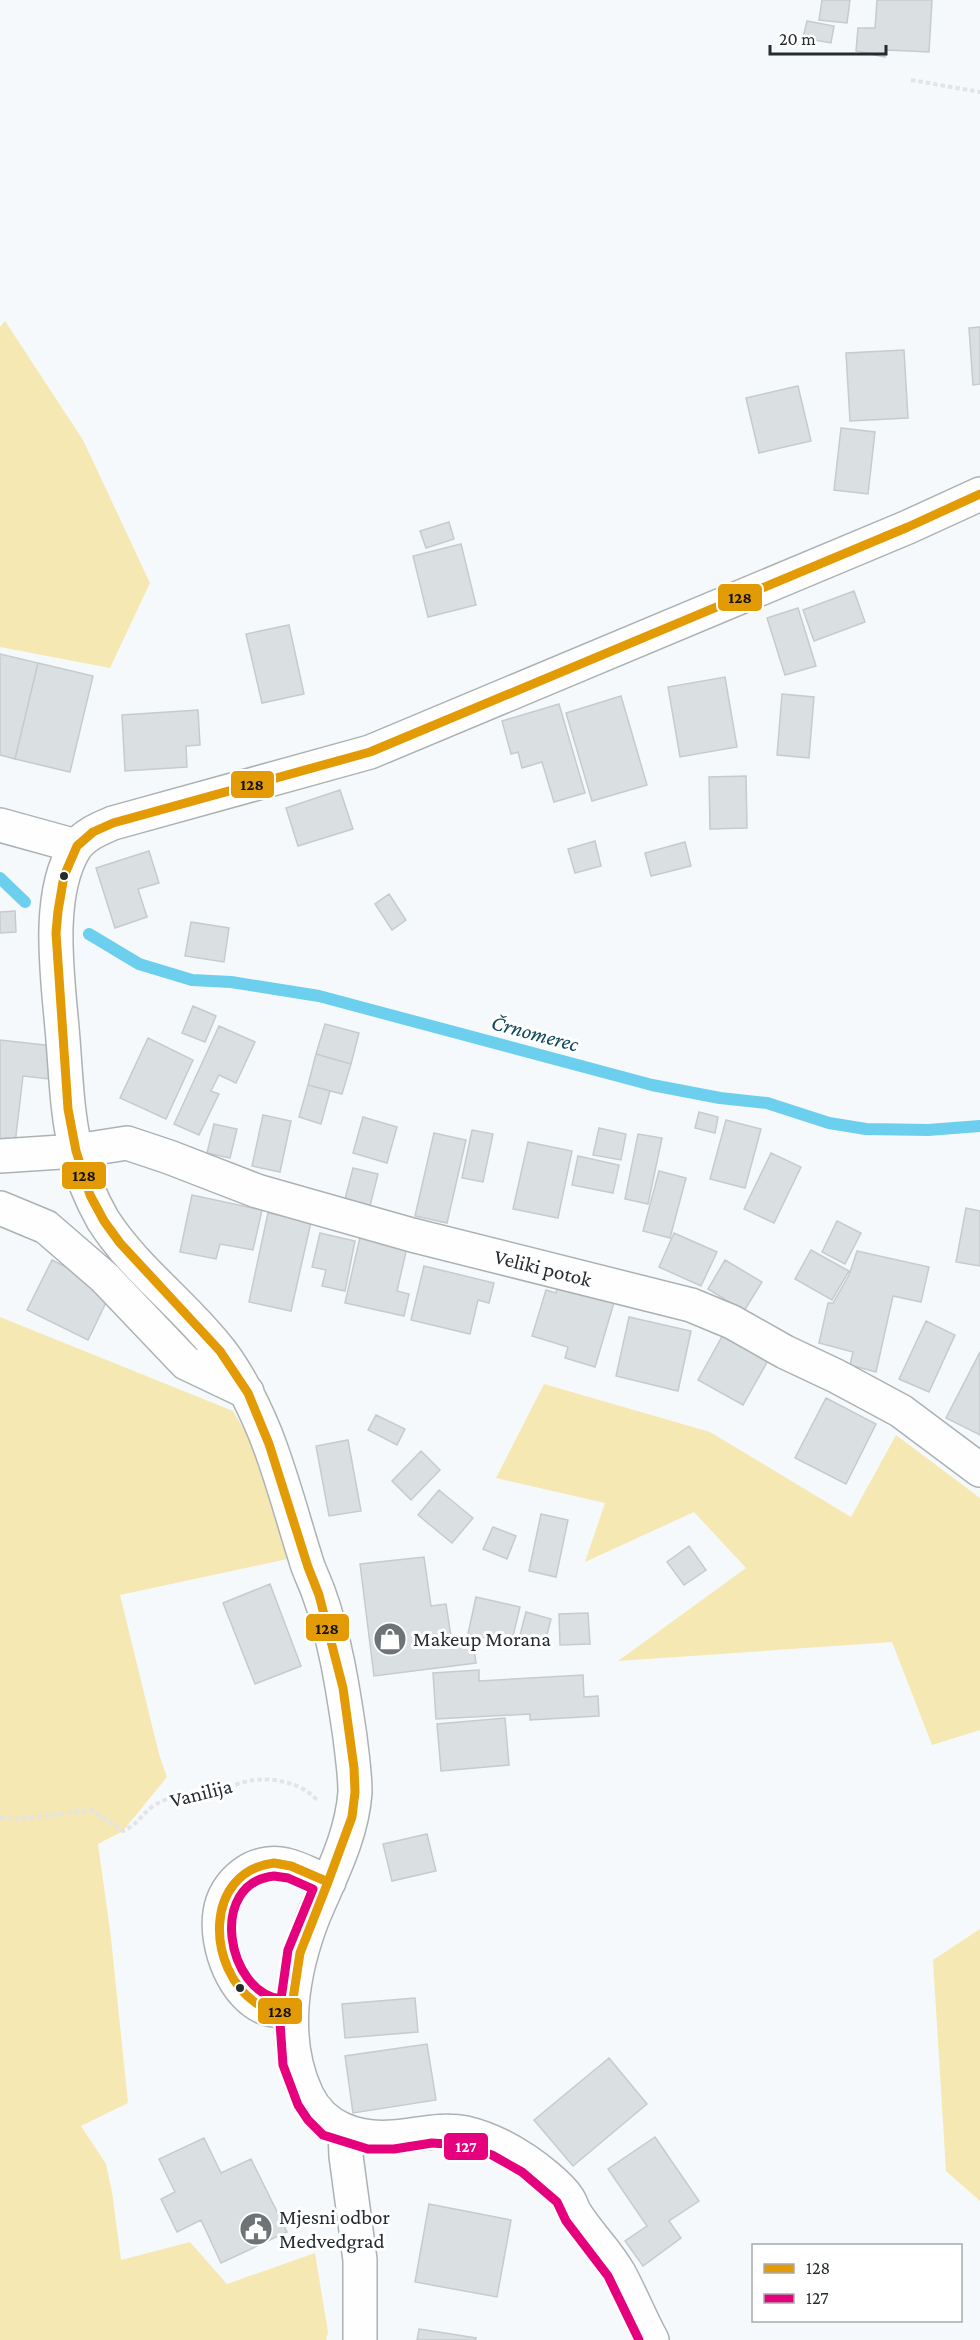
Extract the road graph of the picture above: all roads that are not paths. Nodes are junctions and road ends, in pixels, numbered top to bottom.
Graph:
1 (980, 494) edge
2 (0, 825) edge
3 (76, 846) junction
4 (76, 1152) junction
5 (0, 1156) edge
6 (0, 1208) edge
7 (248, 1393) junction
8 (980, 1470) edge
9 (334, 1868) junction
10 (291, 2012) junction
11 (345, 2131) junction
12 (360, 2340) edge
13 (652, 2340) edge

1 - 3 street
2 - 3 street
3 - 4 street
4 - 5 street, Veliki potok
4 - 7 street
4 - 8 street, Veliki potok
6 - 7 street
7 - 9 street
9 - 10 street
9 - 10 street
10 - 11 street
11 - 12 street
11 - 13 street

